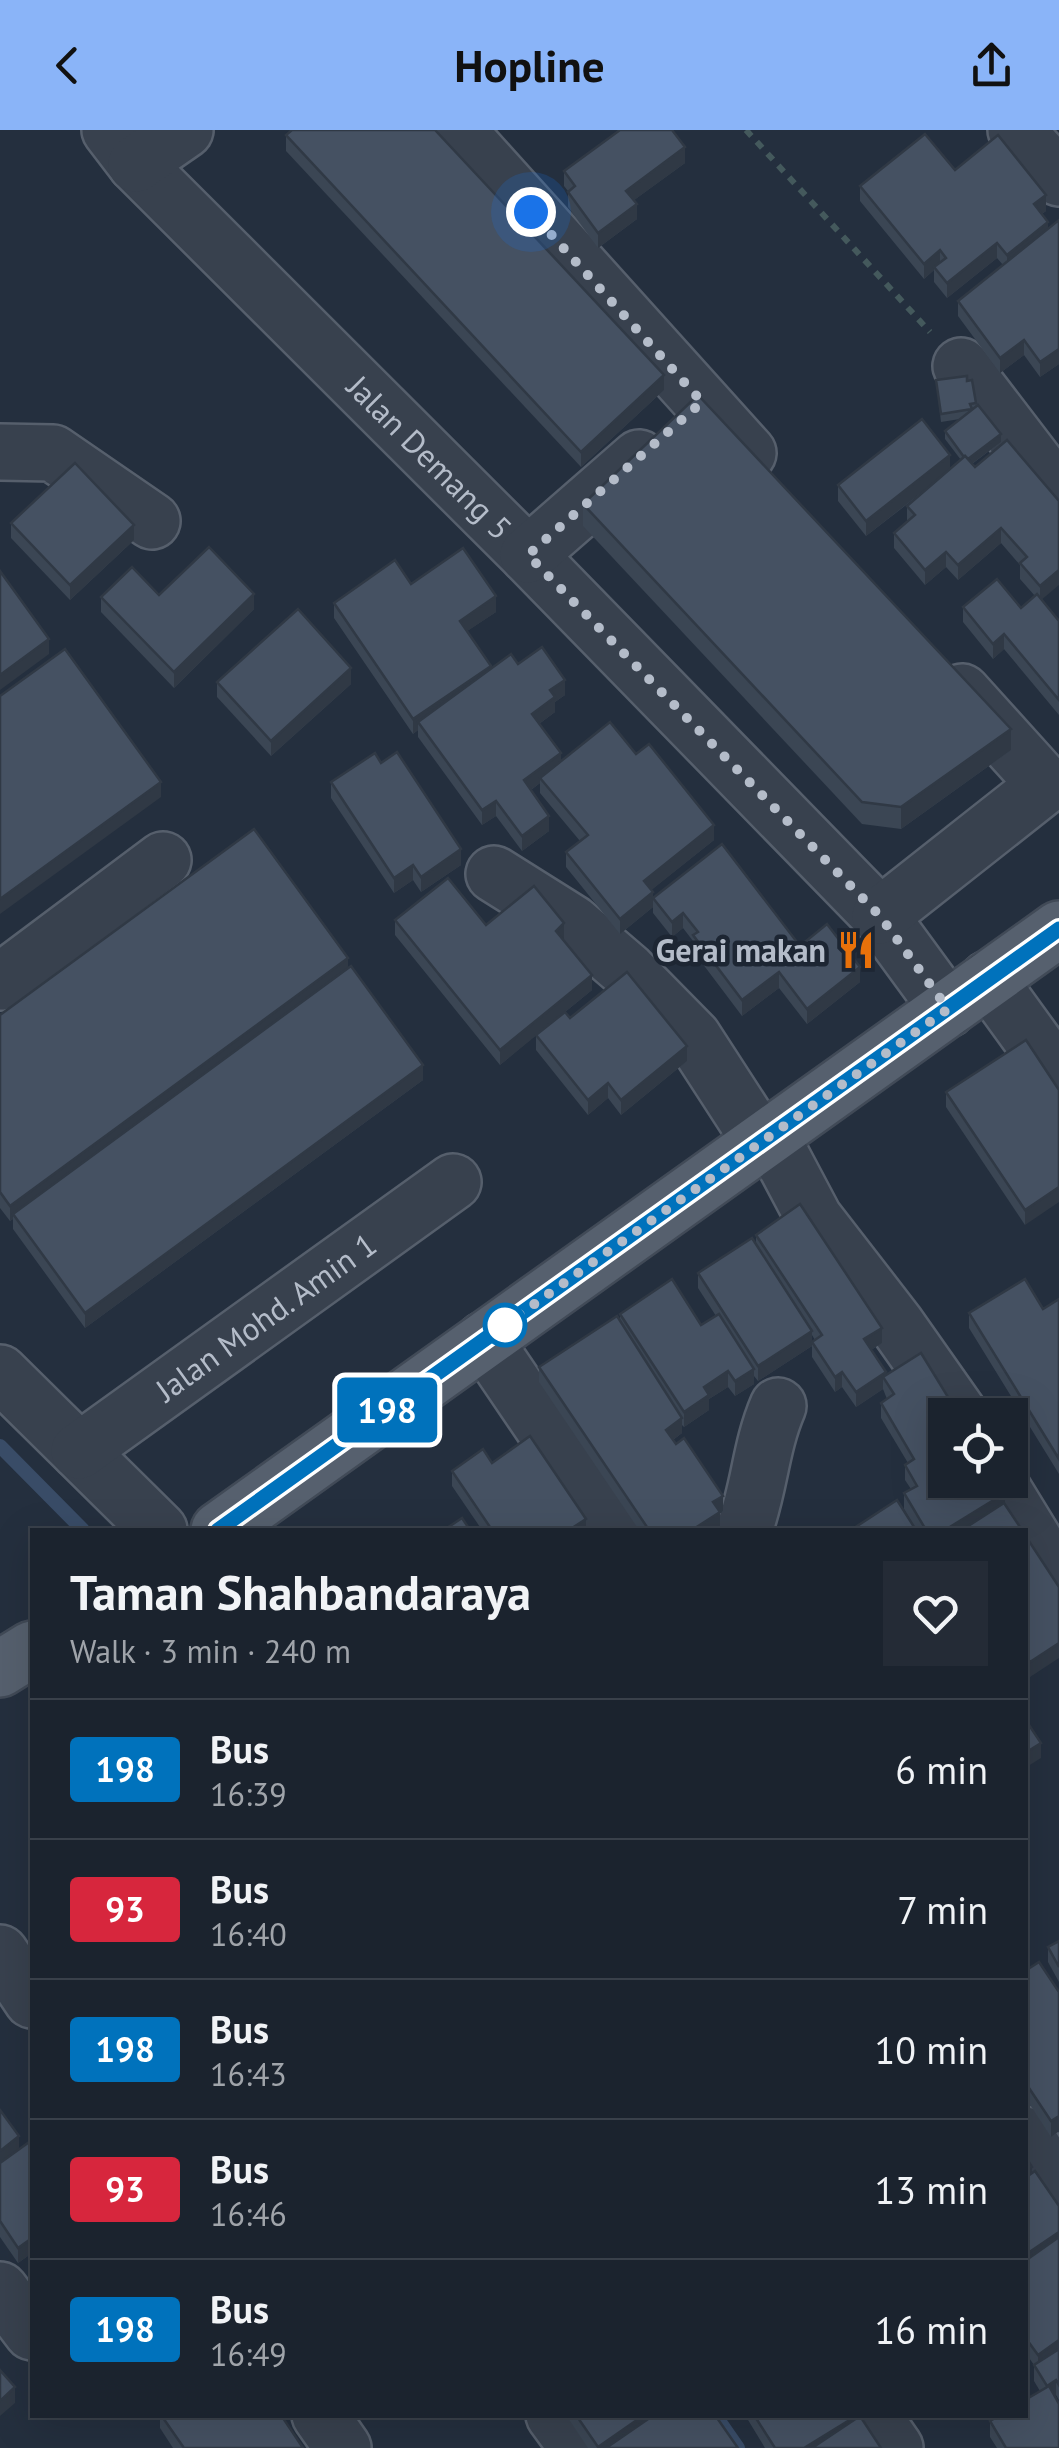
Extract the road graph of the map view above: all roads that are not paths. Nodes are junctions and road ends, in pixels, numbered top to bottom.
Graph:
1 (185, 130) edge
2 (457, 130) edge
3 (1016, 130) edge
4 (123, 147) edge
5 (1059, 178) edge
6 (961, 366) road end
7 (702, 402) junction
8 (0, 452) edge
9 (780, 490) edge
10 (1059, 494) edge
11 (152, 520) dead end
12 (528, 555) junction
13 (934, 661) edge
14 (163, 860) dead end
15 (494, 874) dead end
16 (880, 916) junction
17 (1059, 929) edge
18 (0, 982) edge
19 (968, 994) junction
20 (1059, 1077) edge
21 (766, 1139) junction
22 (453, 1182) dead end
23 (484, 1340) junction
24 (0, 1373) edge
25 (948, 1398) edge
26 (778, 1406) dead end
27 (80, 1451) junction
28 (1009, 1498) edge
29 (235, 1525) edge
30 (158, 1528) edge
31 (612, 1528) edge
32 (745, 1528) edge
33 (1027, 1528) edge
34 (1028, 1530) edge
35 (1059, 1581) edge
36 (0, 1954) edge
37 (30, 1997) edge
38 (1028, 2140) edge
39 (1059, 2189) edge
40 (0, 2290) edge
41 (30, 2329) edge
42 (322, 2418) edge
43 (556, 2418) edge
44 (874, 2418) edge
45 (343, 2448) edge
46 (578, 2448) edge
47 (895, 2448) edge

1 - 4 street
2 - 7 street
3 - 5 street
4 - 12 street, Jalan Demang 5
6 - 10 street
7 - 9 street
7 - 12 street
8 - 11 street
12 - 16 street, Jalan Demang 5
13 - 16 street
14 - 18 street
15 - 21 street
16 - 19 street, Jalan Demang 5
17 - 19 main road
19 - 20 street, Jalan Demang 5
19 - 21 main road
21 - 23 main road
21 - 25 street
22 - 27 street, Jalan Mohd. Amin 1
23 - 29 main road
23 - 31 street
24 - 27 street
26 - 32 street
27 - 30 street
28 - 33 street
34 - 35 street
36 - 37 street
38 - 39 street
40 - 41 street
42 - 45 street
43 - 46 street
44 - 47 street

